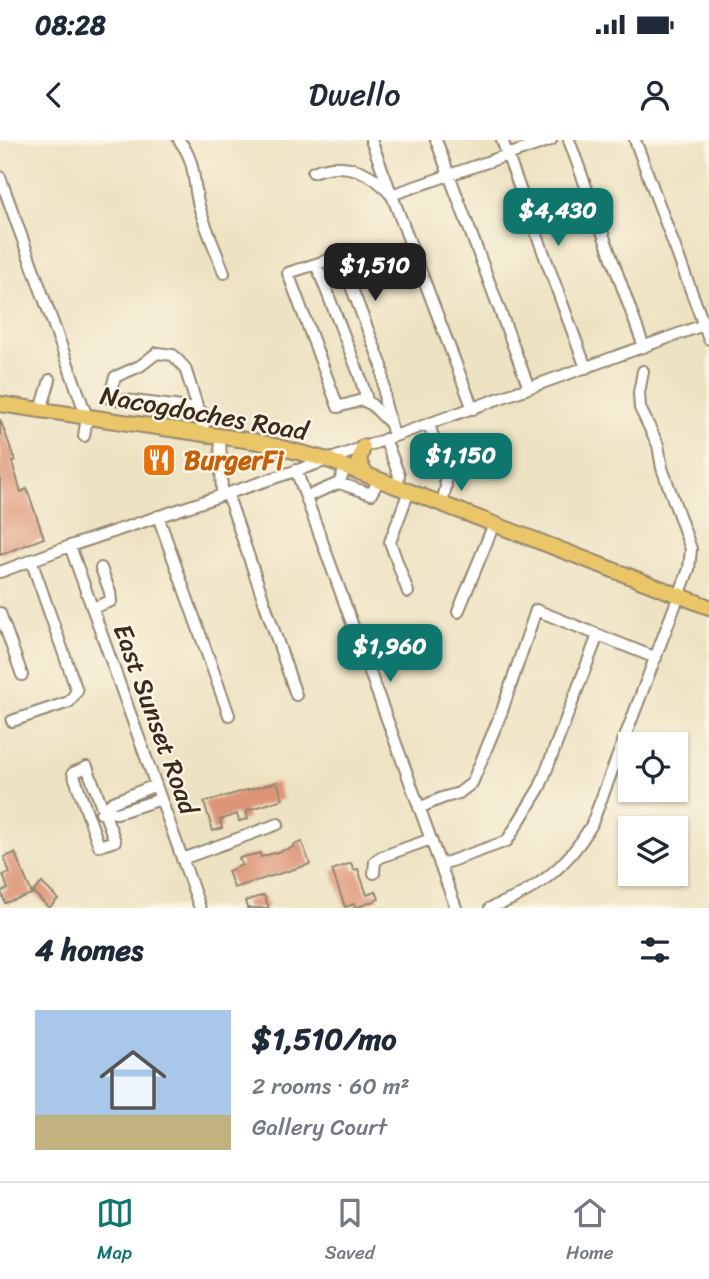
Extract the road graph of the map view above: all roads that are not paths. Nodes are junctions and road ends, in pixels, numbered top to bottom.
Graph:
1 (179, 140) edge
2 (371, 140) edge
3 (436, 140) edge
4 (502, 140) edge
5 (551, 140) edge
6 (569, 140) edge
7 (635, 140) edge
8 (508, 156) junction
9 (313, 172) dead end
10 (449, 175) junction
11 (0, 177) edge
12 (391, 195) junction
13 (316, 264) junction
14 (224, 273) dead end
15 (706, 325) edge
16 (709, 339) edge
17 (644, 347) junction
18 (586, 368) junction
19 (643, 371) dead end
20 (50, 380) dead end
21 (529, 388) junction
22 (368, 403) junction
23 (0, 404) edge
24 (198, 409) junction
25 (473, 409) junction
26 (41, 410) junction
27 (87, 418) junction
28 (389, 422) junction
29 (429, 424) junction
30 (200, 431) junction
31 (84, 436) dead end
32 (220, 437) junction
33 (390, 438) junction
34 (436, 446) dead end
35 (363, 447) junction
36 (442, 457) dead end
37 (328, 460) junction
38 (346, 467) junction
39 (296, 470) junction
40 (365, 474) junction
41 (379, 480) junction
42 (339, 484) junction
43 (403, 489) junction
44 (224, 494) junction
45 (306, 497) junction
46 (442, 504) junction
47 (158, 516) junction
48 (494, 524) junction
49 (70, 546) junction
50 (31, 560) junction
51 (101, 568) dead end
52 (0, 572) edge
53 (408, 592) dead end
54 (679, 596) junction
55 (709, 607) edge
56 (92, 608) junction
57 (458, 612) dead end
58 (0, 613) edge
59 (597, 635) junction
60 (656, 658) junction
61 (22, 675) dead end
62 (296, 695) dead end
63 (229, 715) dead end
64 (12, 721) dead end
65 (94, 785) junction
66 (156, 785) junction
67 (79, 791) junction
68 (161, 799) junction
69 (127, 803) junction
70 (419, 808) junction
71 (105, 811) junction
72 (89, 817) junction
73 (278, 824) dead end
74 (431, 839) junction
75 (183, 859) junction
76 (440, 865) junction
77 (374, 873) dead end
78 (200, 908) edge
79 (456, 908) edge
80 (490, 908) edge

1 - 14 street
2 - 12 street
3 - 10 street
4 - 8 street
5 - 8 street
6 - 17 street
7 - 15 street
8 - 10 street
8 - 18 street
9 - 12 street
10 - 12 street
10 - 21 street
11 - 27 street
12 - 25 street
13 - 22 street
13 - 22 street
13 - 28 street
15 - 16 street
15 - 17 street
17 - 18 street
18 - 21 street
19 - 54 street
20 - 26 street
21 - 25 street
22 - 28 street
23 - 26 main road, Nacogdoches Road
24 - 24 street
24 - 30 street
25 - 29 street
26 - 27 main road, Nacogdoches Road
27 - 30 main road, Nacogdoches Road
27 - 31 street
28 - 33 street
29 - 33 street
29 - 34 street
30 - 32 main road, Nacogdoches Road
32 - 37 main road, Nacogdoches Road
32 - 44 street
33 - 35 street
33 - 43 street
35 - 37 street
35 - 40 main road
36 - 46 street
37 - 38 main road, Nacogdoches Road
37 - 39 street
38 - 40 main road, Nacogdoches Road
38 - 42 street
39 - 44 street
39 - 45 street
40 - 41 main road, Nacogdoches Road
41 - 42 street
41 - 43 main road, Nacogdoches Road
42 - 45 street
43 - 46 main road, Nacogdoches Road
43 - 53 street
44 - 47 street
44 - 62 street
45 - 70 street
46 - 48 main road, Nacogdoches Road
47 - 49 street
47 - 63 street
48 - 54 main road, Nacogdoches Road
48 - 57 street
49 - 50 street
49 - 56 street, East Sunset Road
50 - 52 street
50 - 64 street
51 - 56 street
54 - 55 main road, Nacogdoches Road
54 - 60 street
56 - 66 street, East Sunset Road
58 - 61 street
59 - 60 street
59 - 70 street
59 - 76 street
60 - 80 street
65 - 67 street
65 - 67 street
65 - 71 street
66 - 68 street, East Sunset Road
66 - 69 street
67 - 72 street
68 - 69 street
68 - 75 street, East Sunset Road
69 - 71 street
70 - 74 street
71 - 72 street
71 - 72 street
73 - 75 street
74 - 76 street
74 - 77 street
75 - 78 street, East Sunset Road
76 - 79 street

